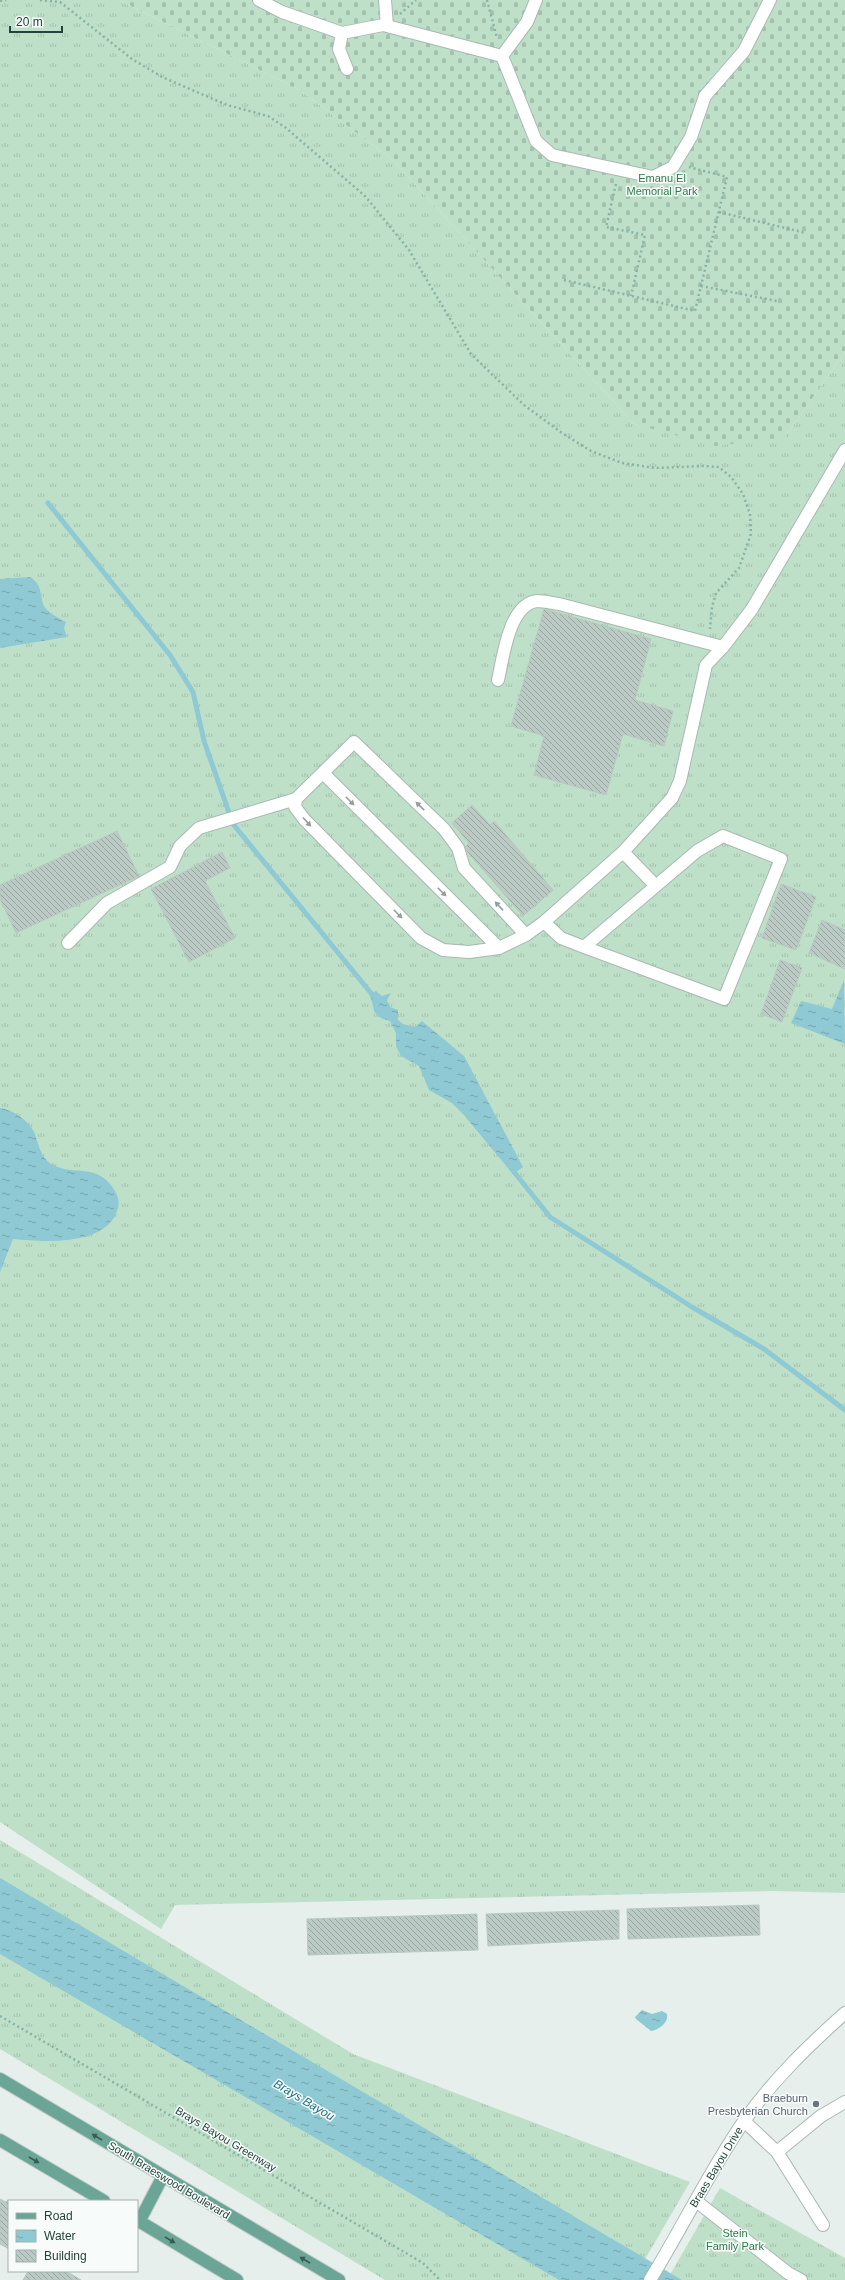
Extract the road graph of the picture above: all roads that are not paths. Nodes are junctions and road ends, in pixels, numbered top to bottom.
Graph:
1 (259, 0) edge
2 (384, 0) edge
3 (536, 0) edge
4 (770, 0) edge
5 (387, 26) junction
6 (342, 33) junction
7 (502, 56) junction
8 (347, 70) dead end
9 (845, 450) edge
10 (723, 647) junction
11 (498, 680) dead end
12 (323, 773) junction
13 (296, 799) junction
14 (623, 852) junction
15 (656, 886) junction
16 (544, 922) junction
17 (526, 935) junction
18 (68, 943) dead end
19 (584, 946) junction
20 (499, 948) junction
21 (845, 2013) edge
22 (0, 2079) edge
23 (845, 2102) edge
24 (744, 2121) junction
25 (0, 2140) edge
26 (777, 2152) junction
27 (163, 2176) junction
28 (102, 2200) edge
29 (696, 2201) junction
30 (138, 2221) edge
31 (823, 2225) dead end
32 (237, 2280) edge
33 (339, 2280) edge
34 (650, 2280) edge
35 (801, 2280) edge

1 - 6 street
2 - 5 street
3 - 7 street
4 - 7 street
5 - 6 street
5 - 7 street
6 - 8 street
9 - 10 street
10 - 11 street
10 - 14 street
12 - 13 street
17 -> 12 street
12 -> 20 street
13 - 18 street
13 -> 20 street
14 - 15 street
14 - 16 street
15 - 19 street
15 - 19 street
16 - 17 street
16 - 19 street
17 - 20 street
21 - 24 street, Braes Bayou Drive
27 -> 22 main road, South Braeswood Boulevard
23 - 26 street
24 - 26 street
24 - 29 street, Braes Bayou Drive
25 -> 28 main road
26 - 31 street
27 - 30 main road
33 -> 27 main road, South Braeswood Boulevard
29 - 34 street, Braes Bayou Drive
29 - 35 street
30 -> 32 main road

